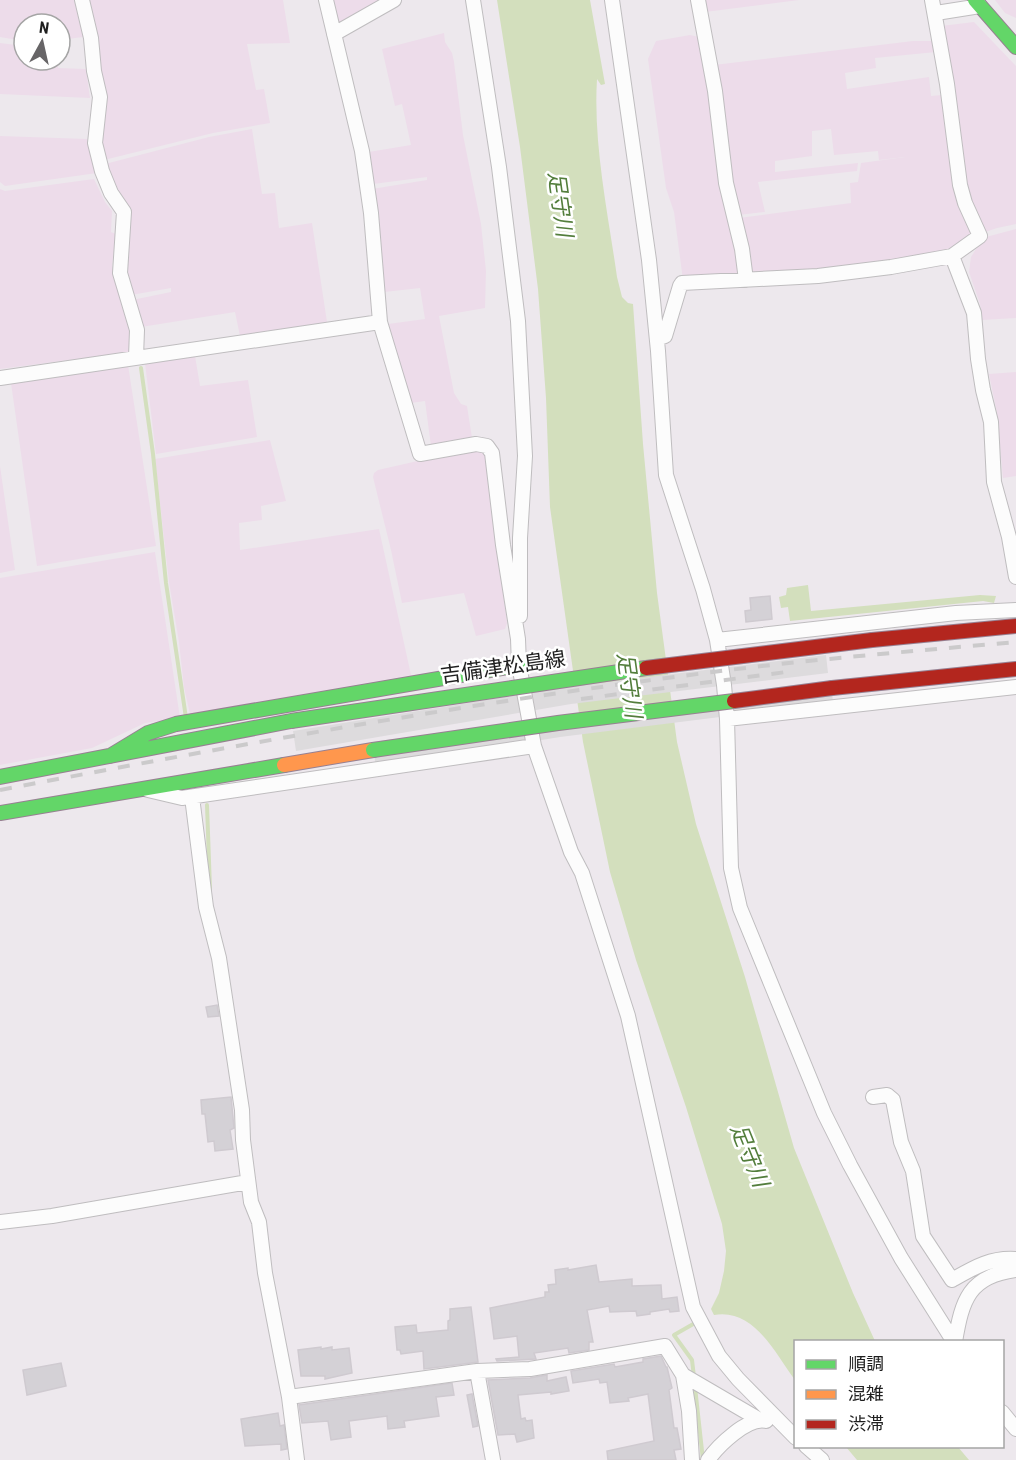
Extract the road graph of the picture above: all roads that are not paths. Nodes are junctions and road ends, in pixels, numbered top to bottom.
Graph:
1 (82, 0) edge
2 (326, 0) edge
3 (394, 0) edge
4 (473, 0) edge
5 (612, 0) edge
6 (698, 0) edge
7 (978, 3) edge
8 (934, 7) edge
9 (334, 34) junction
10 (1016, 47) edge
11 (952, 256) junction
12 (746, 280) junction
13 (380, 322) junction
14 (657, 339) junction
15 (135, 357) junction
16 (0, 378) edge
17 (1016, 577) edge
18 (1016, 610) edge
19 (1016, 626) edge
20 (518, 639) junction
21 (717, 640) junction
22 (519, 665) junction
23 (1016, 669) edge
24 (1016, 687) edge
25 (727, 719) junction
26 (534, 746) junction
27 (110, 756) junction
28 (0, 777) edge
29 (139, 788) junction
30 (192, 797) junction
31 (0, 813) edge
32 (873, 1097) dead end
33 (248, 1182) junction
34 (0, 1222) edge
35 (1016, 1259) edge
36 (1016, 1270) edge
37 (954, 1340) edge
38 (955, 1340) edge
39 (477, 1371) junction
40 (690, 1379) junction
41 (292, 1396) junction
42 (1004, 1414) edge
43 (760, 1420) junction
44 (780, 1423) junction
45 (1016, 1429) edge
46 (794, 1437) edge
47 (808, 1448) edge
48 (708, 1459) edge
49 (297, 1460) edge
50 (493, 1460) edge
51 (692, 1460) edge
52 (822, 1460) edge

1 - 15 street
2 - 9 street
3 - 9 street
4 - 20 street
5 - 14 street
6 - 12 street
7 - 8 street
7 - 10 main road
8 - 11 street
9 - 13 street
11 - 12 street
11 - 17 street
12 - 14 street
13 - 15 street
13 - 20 street
14 - 21 street
15 - 16 street
18 - 21 street
19 - 27 main road, 吉備津松島線, bridge
20 - 22 street
21 - 25 street
22 - 26 street
22 - 27 main road
23 - 29 main road, bridge
24 - 25 street
25 - 37 street
26 - 30 street
26 - 44 street
27 - 28 main road, 吉備津松島線
29 - 30 street
29 - 31 main road
30 - 33 street
32 - 35 street
33 - 34 street
33 - 41 street
36 - 38 street
39 - 40 street
39 - 41 street
39 - 50 street
40 - 43 street
40 - 51 street
41 - 49 street
42 - 45 street
43 - 44 street
43 - 48 street
44 - 46 street
47 - 52 street

